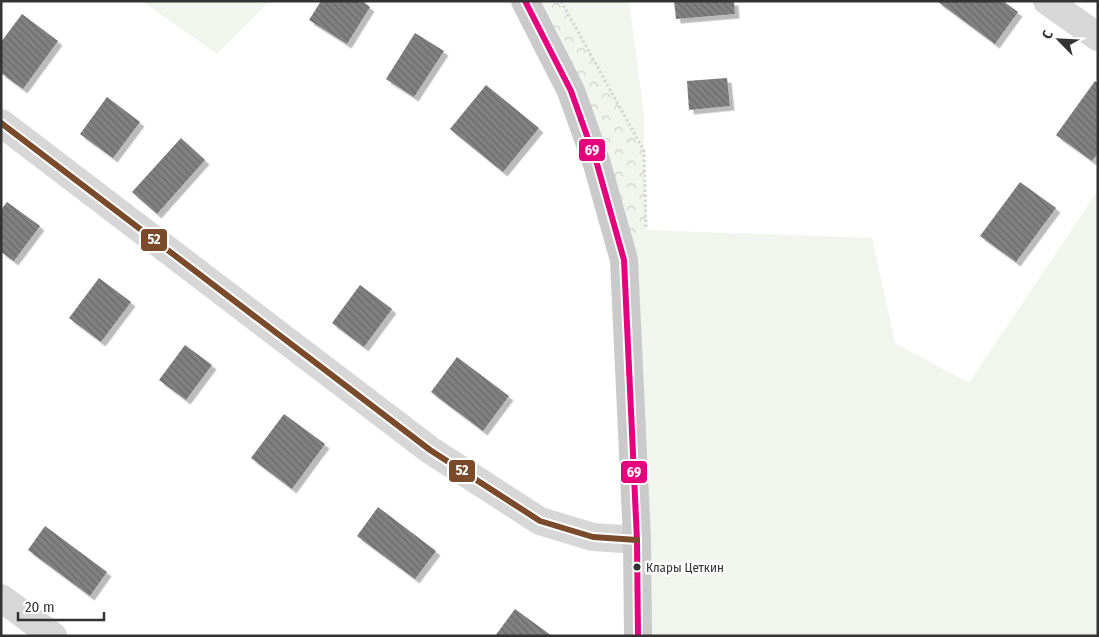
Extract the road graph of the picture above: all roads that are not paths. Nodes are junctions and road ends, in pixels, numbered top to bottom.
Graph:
1 (525, 1) edge
2 (1047, 1) edge
3 (1098, 37) edge
4 (1, 123) edge
5 (637, 540) junction
6 (1, 598) edge
7 (52, 636) edge
8 (638, 636) edge

1 - 5 main road
2 - 3 street
4 - 5 street
5 - 8 main road
6 - 7 street

